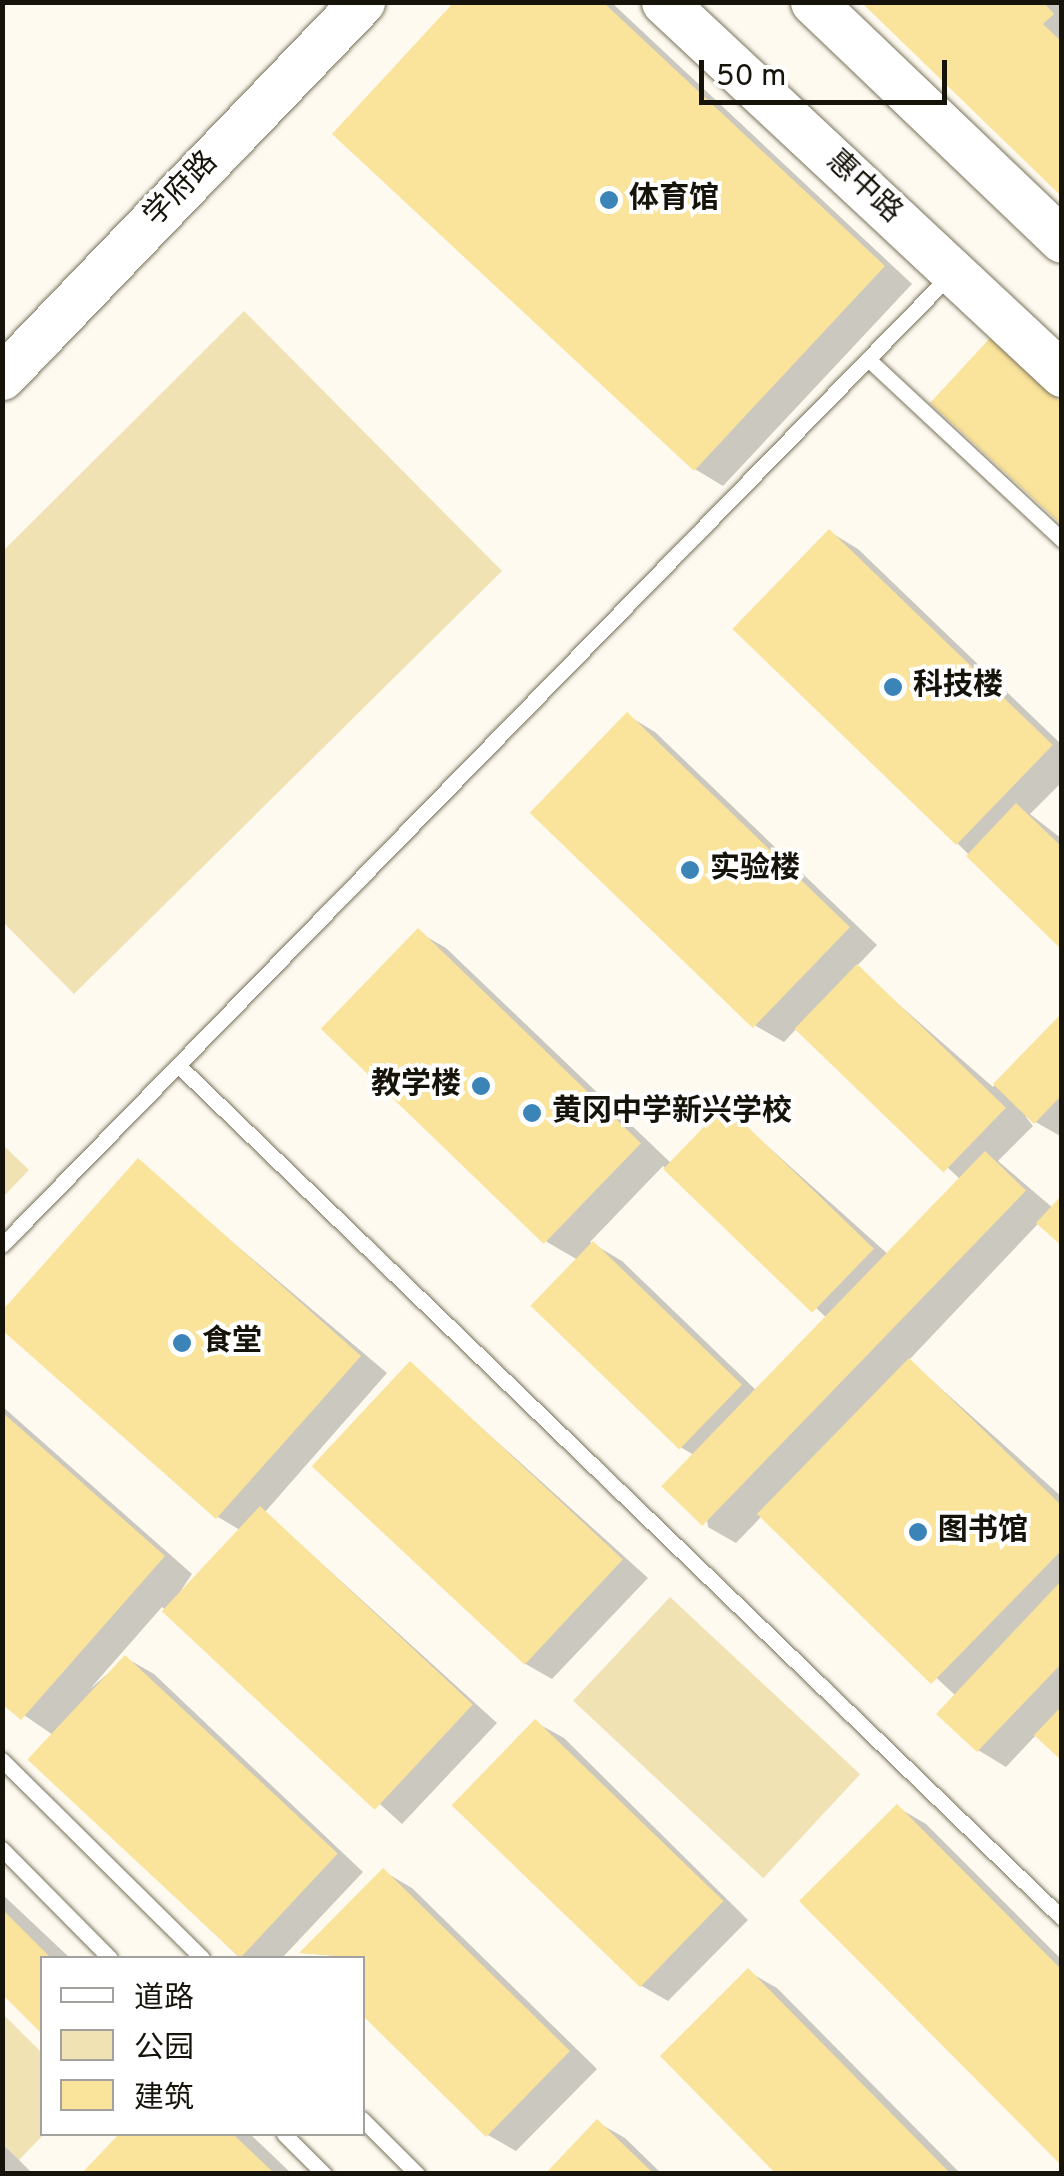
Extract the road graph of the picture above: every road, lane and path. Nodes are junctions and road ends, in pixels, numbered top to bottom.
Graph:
1 (362, 2) edge
2 (664, 2) edge
3 (813, 2) edge
4 (1062, 240) edge
5 (953, 272) junction
6 (868, 359) junction
7 (1062, 374) edge
8 (2, 377) edge
9 (1062, 540) edge
10 (178, 1065) junction
11 (2, 1245) edge
12 (2, 1760) edge
13 (2, 1850) edge
14 (1062, 1918) edge
15 (108, 1956) edge
16 (200, 1956) edge
17 (365, 2122) edge
18 (286, 2136) edge
19 (324, 2174) edge
20 (418, 2174) edge

1 - 8 street, 学府路
2 - 5 street, 惠中路
3 - 4 street
5 - 6 lane
5 - 7 street, 惠中路
6 - 9 lane
6 - 10 lane
10 - 11 lane
10 - 14 lane
12 - 16 lane
13 - 15 lane
17 - 20 lane
18 - 19 lane

